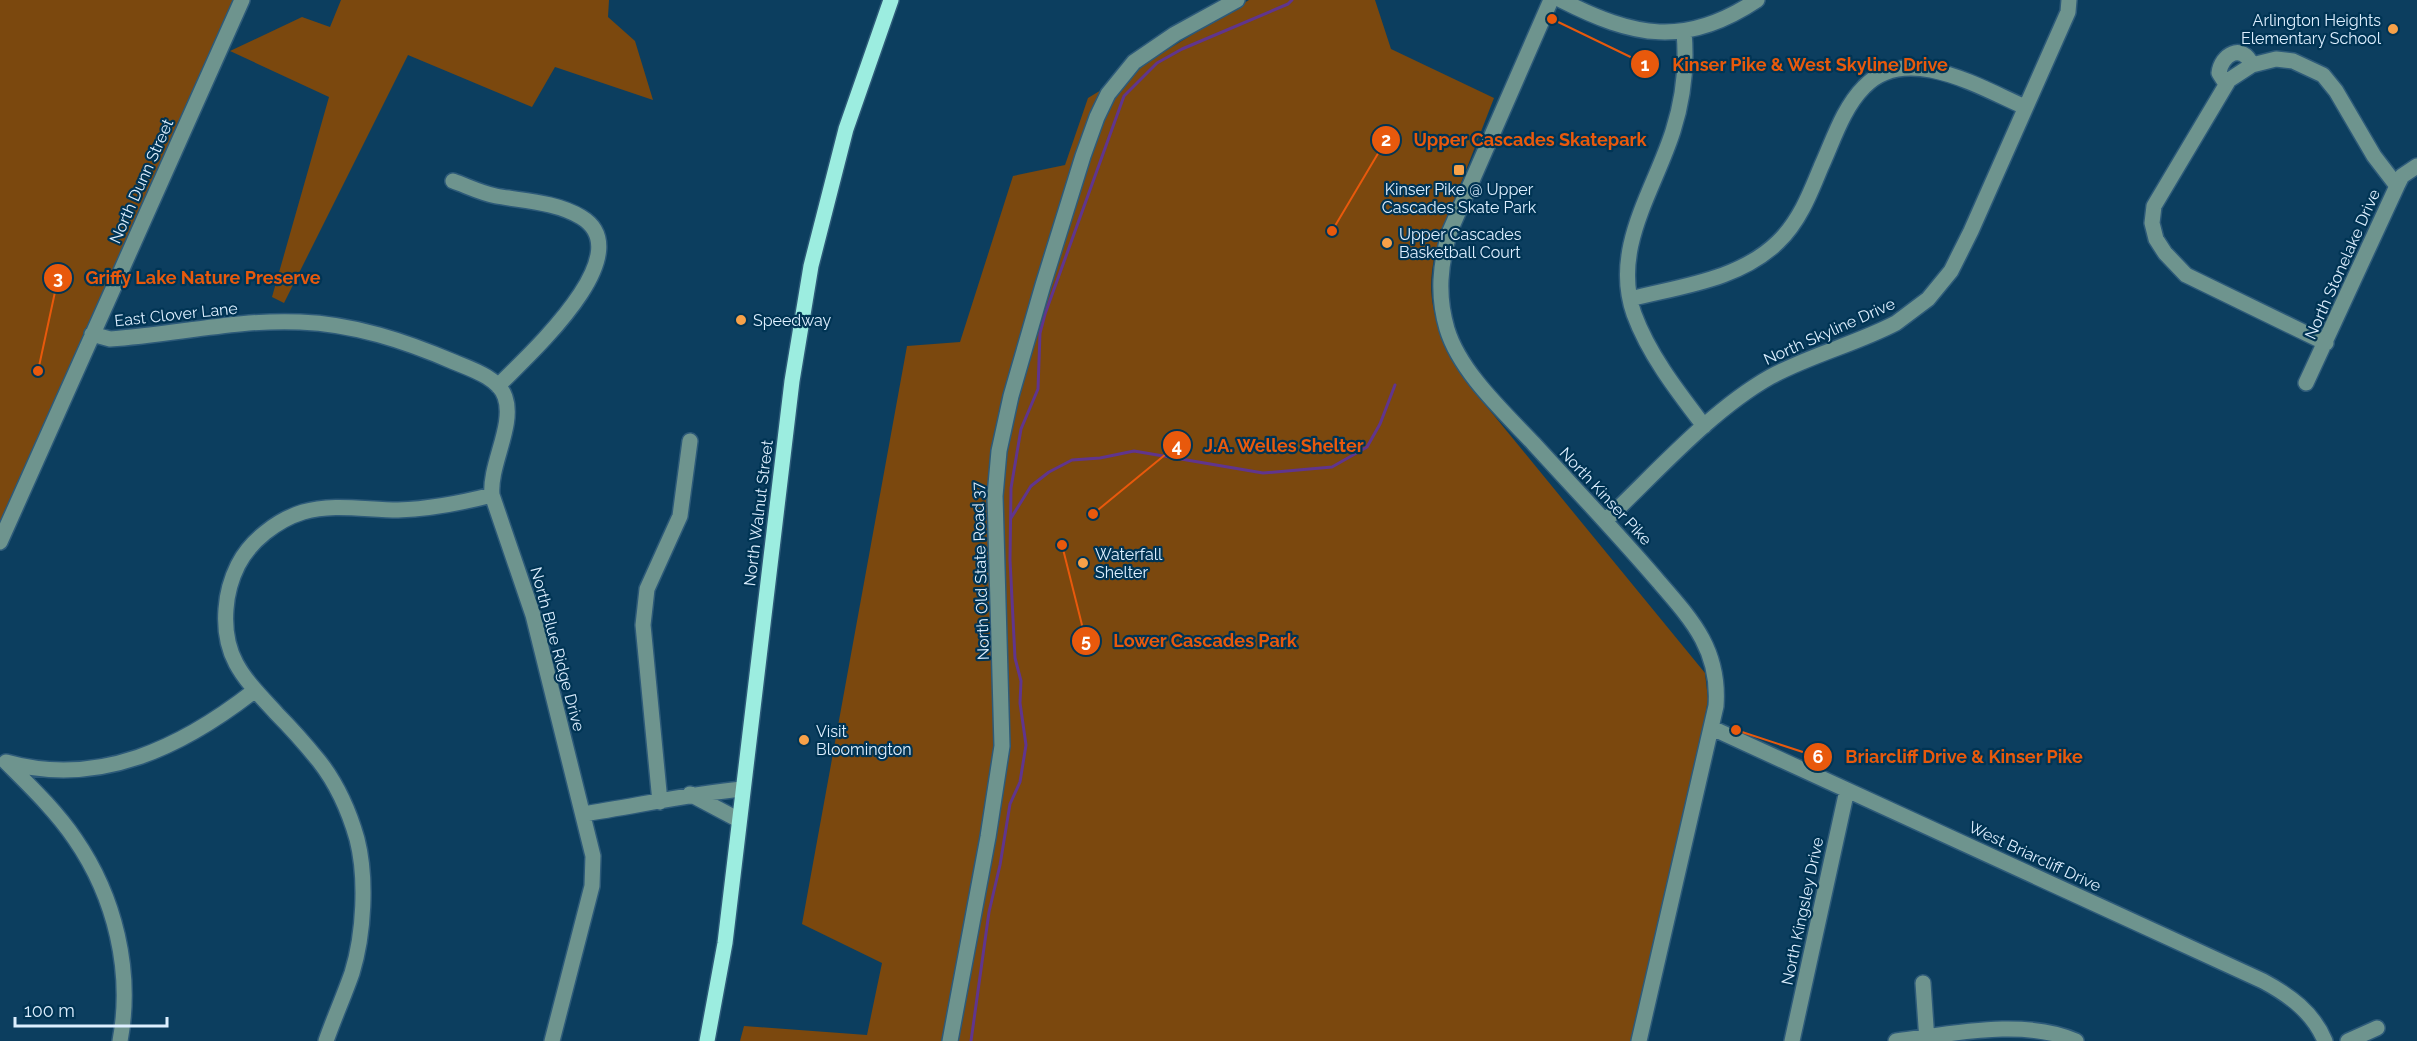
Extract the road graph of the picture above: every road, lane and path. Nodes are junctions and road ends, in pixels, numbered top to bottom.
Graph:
1 (242, 0) edge
2 (891, 0) edge
3 (1237, 0) edge
4 (1551, 0) edge
5 (1561, 0) edge
6 (1757, 0) edge
7 (2069, 0) edge
8 (1684, 32) junction
9 (2025, 107) junction
10 (2417, 166) edge
11 (453, 181) dead end
12 (2397, 186) junction
13 (1630, 299) junction
14 (92, 334) junction
15 (2326, 343) junction
16 (2306, 383) dead end
17 (498, 386) junction
18 (1704, 426) junction
19 (690, 441) dead end
20 (492, 495) junction
21 (1605, 521) junction
22 (0, 542) edge
23 (254, 691) junction
24 (1712, 728) junction
25 (4, 761) edge
26 (742, 789) junction
27 (1847, 790) junction
28 (690, 794) junction
29 (660, 802) junction
30 (583, 814) junction
31 (739, 820) junction
32 (1923, 983) dead end
33 (2377, 1028) dead end
34 (1928, 1039) edge
35 (2068, 1039) edge
36 (120, 1041) edge
37 (326, 1041) edge
38 (552, 1041) edge
39 (707, 1041) edge
40 (950, 1041) edge
41 (1639, 1041) edge
42 (1792, 1041) edge
43 (1896, 1041) edge
44 (2325, 1041) edge
45 (2348, 1041) edge

1 - 14 street, North Dunn Street
2 - 26 main road, North Walnut Street
3 - 40 street, North Old State Road 37
4 - 21 street, North Kinser Pike
5 - 8 street
6 - 8 street
7 - 9 street, North Skyline Drive
8 - 13 street
9 - 13 street
9 - 18 street, North Skyline Drive
10 - 12 street, North Stonelake Drive
11 - 17 street
12 - 15 street, North Stonelake Drive
12 - 15 street
13 - 18 street
14 - 17 street, East Clover Lane
14 - 22 street, North Dunn Street
15 - 16 street, North Stonelake Drive
17 - 20 street
18 - 21 street, North Skyline Drive
19 - 29 street
20 - 23 street
20 - 30 street, North Blue Ridge Drive
21 - 24 street, North Kinser Pike
23 - 25 street
23 - 37 street
24 - 27 street, West Briarcliff Drive
24 - 41 street, North Kinser Pike
25 - 36 street
26 - 28 street
26 - 31 main road, North Walnut Street
27 - 42 street, North Kingsley Drive
27 - 44 street, West Briarcliff Drive
28 - 29 street
28 - 31 street
29 - 30 street
30 - 38 street, North Blue Ridge Drive
31 - 39 main road, North Walnut Street
32 - 34 street
33 - 45 street
34 - 35 street
34 - 43 street

